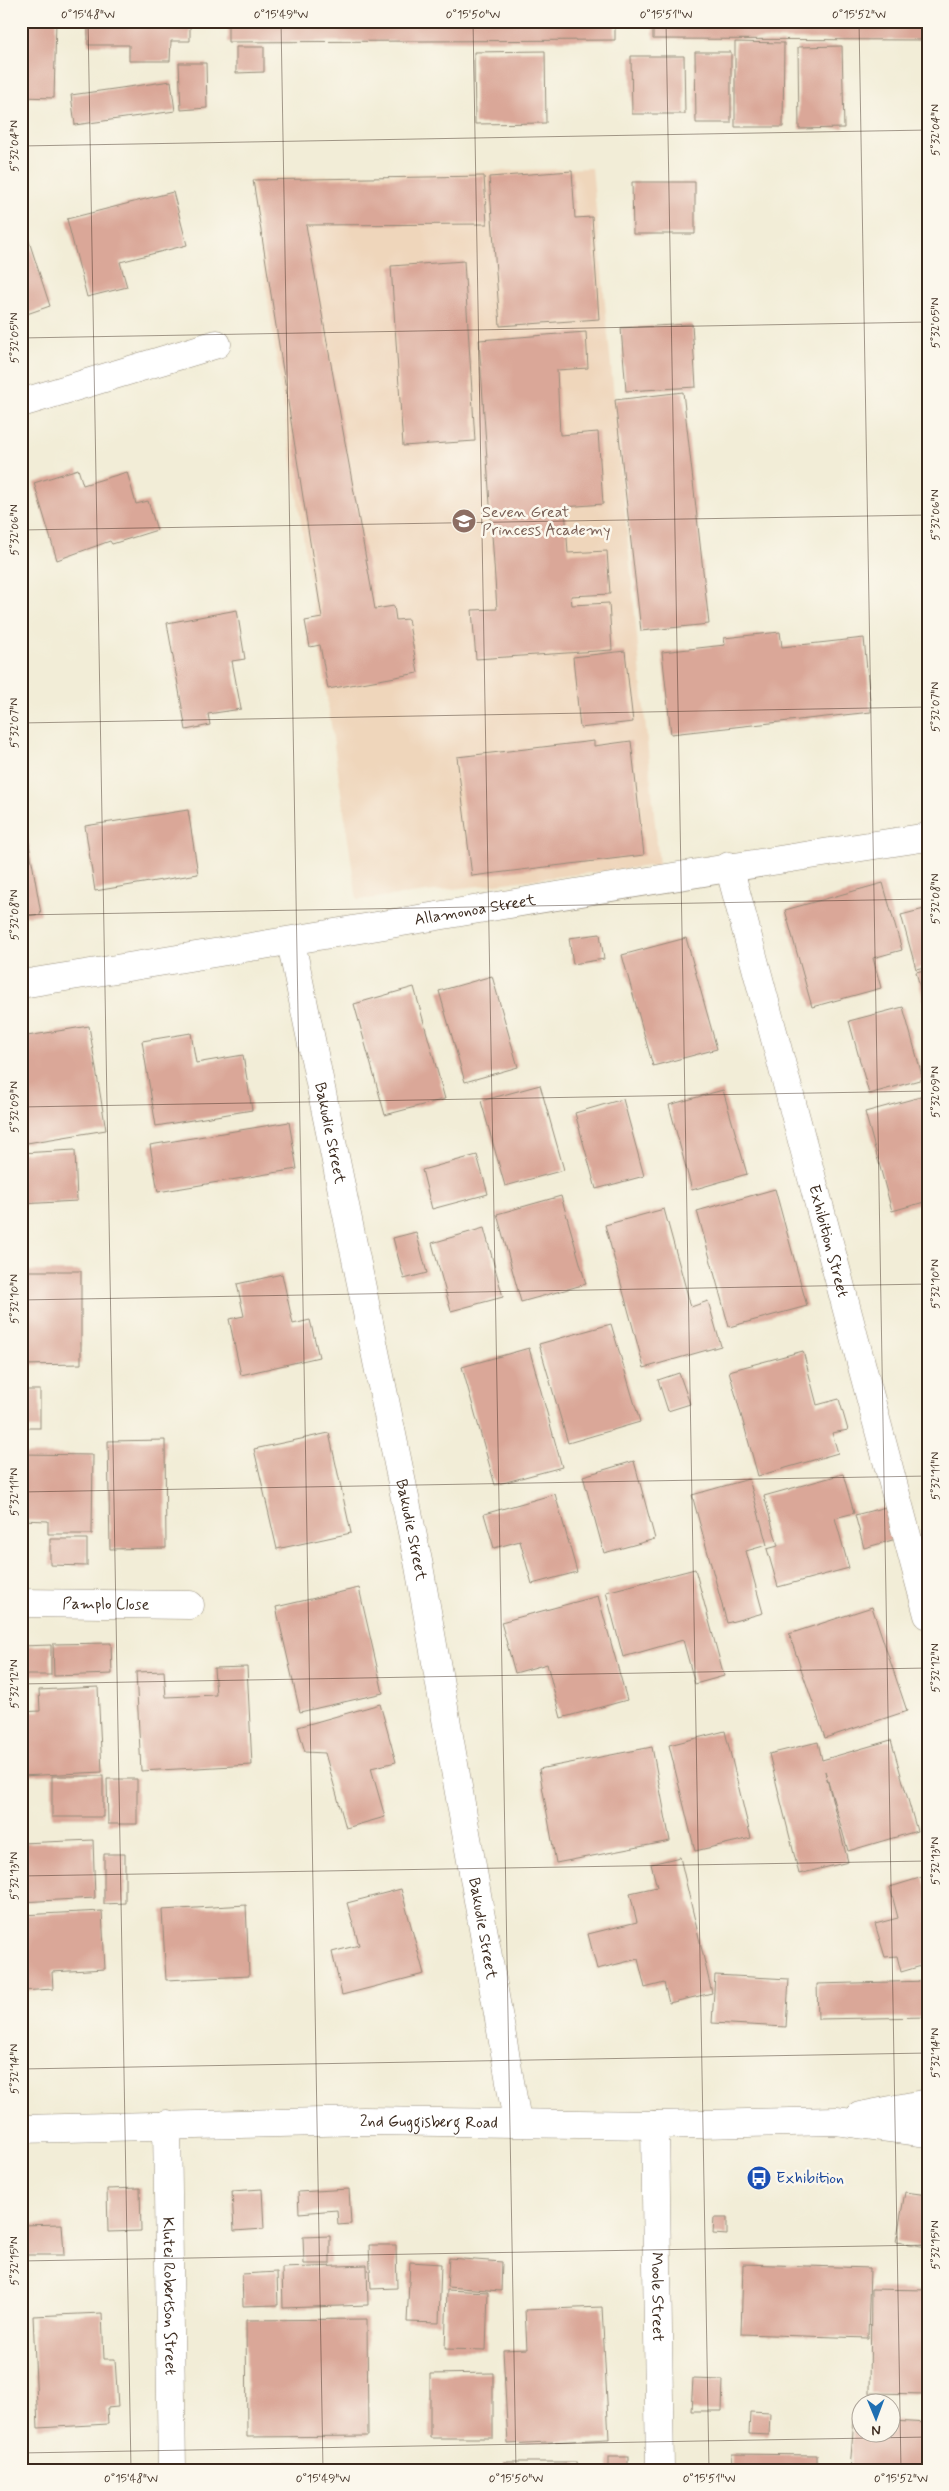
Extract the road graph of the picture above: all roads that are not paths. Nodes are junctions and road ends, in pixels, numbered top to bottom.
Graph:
1 (217, 344) dead end
2 (21, 403) edge
3 (928, 837) edge
4 (729, 866) junction
5 (291, 942) junction
6 (21, 984) edge
7 (21, 1603) edge
8 (190, 1605) dead end
9 (928, 1615) edge
10 (928, 2103) edge
11 (836, 2121) junction
12 (517, 2122) junction
13 (167, 2124) junction
14 (655, 2125) junction
15 (21, 2128) edge
16 (928, 2133) edge
17 (172, 2470) edge
18 (660, 2470) edge

1 - 2 street
3 - 4 street, Allamonoa Street
4 - 5 street, Allamonoa Street
4 - 9 street, Exhibition Street
5 - 6 street, Allamonoa Street
5 - 12 street, Bakudie Street
7 - 8 street, Pamplo Close
10 - 11 street, 2nd Guggisberg Road
11 - 14 street, 2nd Guggisberg Road
11 - 16 street, 2nd Guggisberg Road
12 - 13 street, 2nd Guggisberg Road
12 - 14 street, 2nd Guggisberg Road
13 - 15 street, 2nd Guggisberg Road
13 - 17 street, Klutei Robertson Street
14 - 18 street, Moole Street

